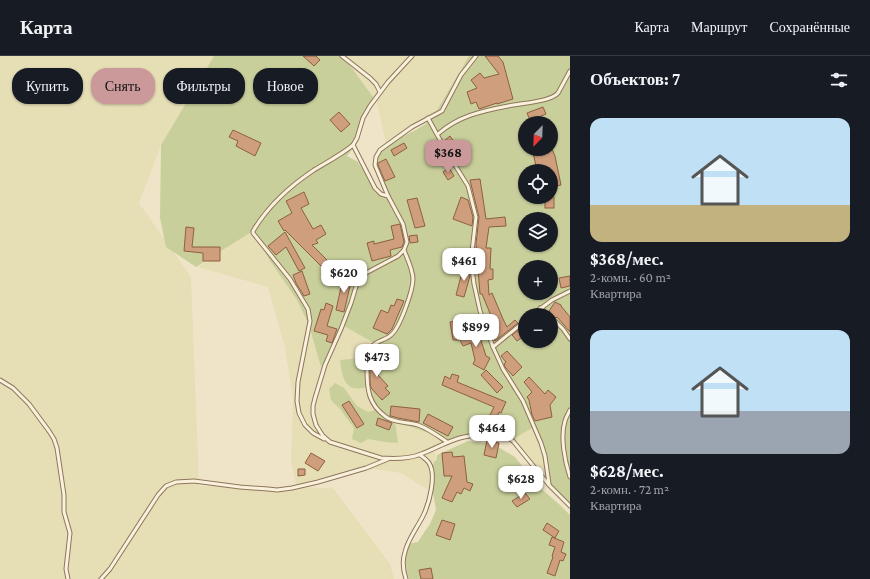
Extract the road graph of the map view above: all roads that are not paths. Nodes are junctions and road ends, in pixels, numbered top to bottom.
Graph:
1 (342, 56) edge
2 (412, 56) edge
3 (476, 56) edge
4 (570, 71) edge
5 (380, 92) junction
6 (428, 118) junction
7 (438, 134) junction
8 (353, 145) junction
9 (388, 196) junction
10 (404, 250) junction
11 (570, 291) edge
12 (540, 308) edge
13 (558, 324) edge
14 (518, 327) edge
15 (570, 339) edge
16 (493, 347) junction
17 (0, 380) edge
18 (570, 410) edge
19 (326, 439) junction
20 (447, 442) junction
21 (420, 455) junction
22 (389, 458) junction
23 (570, 478) edge
24 (549, 485) junction
25 (570, 506) edge
26 (68, 579) edge
27 (101, 579) edge
28 (406, 579) edge

1 - 5 lane
2 - 5 lane
3 - 6 lane
4 - 7 lane
5 - 8 lane
6 - 7 lane
6 - 9 lane
7 - 16 lane
8 - 9 lane
8 - 19 lane
9 - 10 lane
10 - 19 lane
10 - 20 lane
11 - 12 lane
13 - 15 lane
14 - 16 lane
16 - 24 lane
17 - 26 lane
18 - 23 lane
19 - 22 lane
20 - 21 lane
20 - 24 lane
21 - 22 lane
21 - 28 lane
22 - 27 lane
24 - 25 lane

